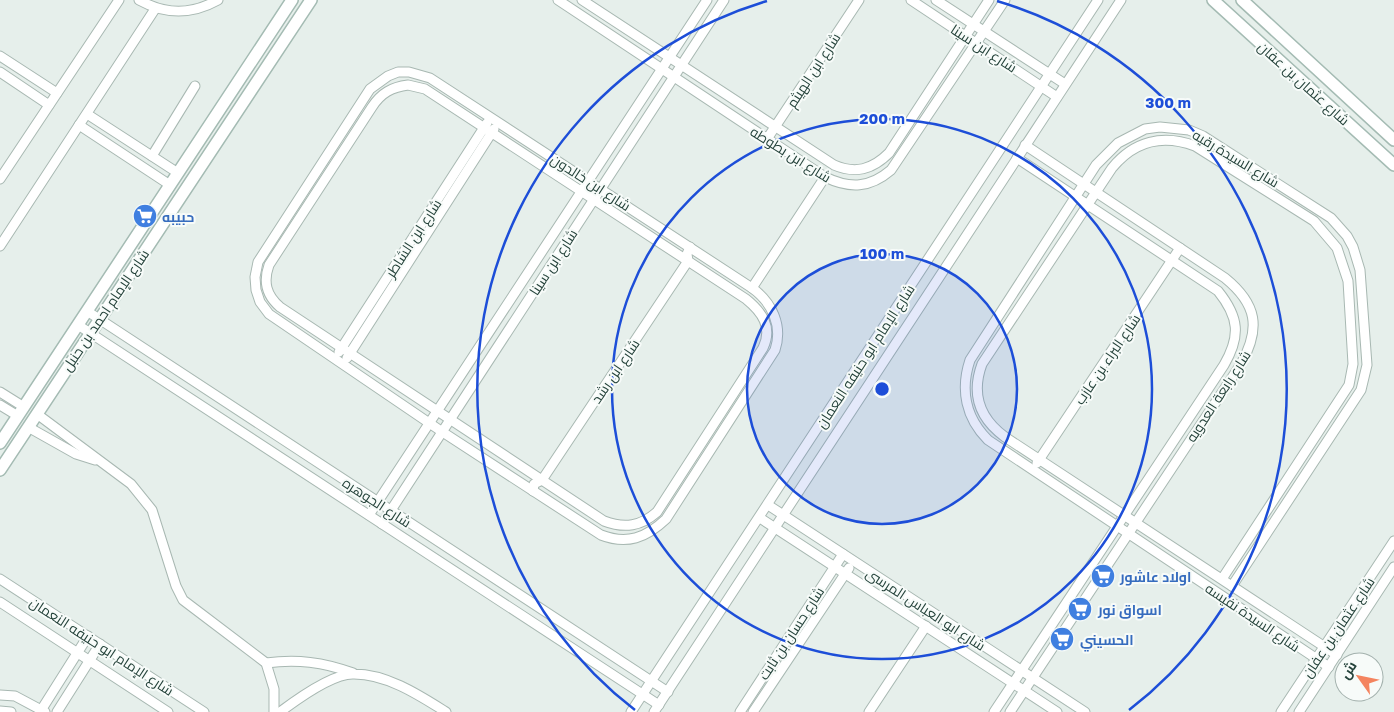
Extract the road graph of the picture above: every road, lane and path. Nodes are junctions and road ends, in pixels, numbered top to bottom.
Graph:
1 (118, 0) edge
2 (139, 0) edge
3 (218, 0) edge
4 (292, 0) edge
5 (311, 0) edge
6 (558, 0) edge
7 (580, 0) edge
8 (707, 0) edge
9 (724, 0) edge
10 (859, 0) edge
11 (910, 0) edge
12 (936, 0) edge
13 (989, 0) edge
14 (1005, 0) edge
15 (1098, 0) edge
16 (1120, 0) edge
17 (1213, 0) edge
18 (1242, 0) edge
19 (155, 9) junction
20 (573, 10) junction
21 (974, 24) junction
22 (984, 31) junction
23 (965, 36) junction
24 (976, 44) junction
25 (0, 56) edge
26 (669, 58) junction
27 (681, 66) junction
28 (661, 70) junction
29 (0, 72) edge
30 (1050, 74) junction
31 (673, 78) junction
32 (1065, 84) junction
33 (195, 86) dead end
34 (1041, 86) junction
35 (57, 93) junction
36 (1057, 97) junction
37 (50, 105) junction
38 (86, 114) junction
39 (495, 119) junction
40 (79, 125) junction
41 (775, 127) junction
42 (488, 130) junction
43 (206, 131) junction
44 (767, 139) junction
45 (219, 140) junction
46 (1394, 140) edge
47 (1025, 145) junction
48 (1232, 155) junction
49 (152, 156) junction
50 (1017, 158) junction
51 (1226, 165) junction
52 (1394, 165) edge
53 (178, 173) junction
54 (825, 177) junction
55 (0, 179) edge
56 (588, 181) junction
57 (1084, 184) junction
58 (170, 185) junction
59 (601, 189) junction
60 (582, 191) junction
61 (1096, 192) junction
62 (1076, 197) junction
63 (594, 199) junction
64 (1088, 204) junction
65 (292, 208) junction
66 (302, 215) junction
67 (0, 246) edge
68 (690, 247) junction
69 (1180, 248) junction
70 (700, 254) junction
71 (1172, 260) junction
72 (688, 261) junction
73 (752, 288) junction
74 (87, 311) junction
75 (99, 319) junction
76 (78, 325) junction
77 (90, 333) junction
78 (346, 350) junction
79 (338, 361) junction
80 (0, 392) edge
81 (0, 405) edge
82 (437, 410) junction
83 (21, 412) junction
84 (37, 414) junction
85 (449, 418) junction
86 (429, 423) junction
87 (28, 427) junction
88 (442, 431) junction
89 (0, 443) edge
90 (96, 460) junction
91 (1039, 460) junction
92 (686, 467) junction
93 (0, 470) edge
94 (1033, 470) junction
95 (695, 473) junction
96 (542, 480) junction
97 (536, 493) junction
98 (378, 502) junction
99 (768, 505) junction
100 (390, 510) junction
101 (1124, 514) junction
102 (369, 515) junction
103 (783, 515) junction
104 (760, 518) junction
105 (1136, 523) junction
106 (382, 524) junction
107 (1116, 526) junction
108 (775, 527) junction
109 (1128, 534) junction
110 (1394, 542) edge
111 (843, 554) junction
112 (854, 561) junction
113 (835, 566) junction
114 (1394, 566) edge
115 (846, 573) junction
116 (0, 579) edge
117 (1222, 579) junction
118 (1232, 586) junction
119 (0, 602) edge
120 (926, 626) junction
121 (88, 636) junction
122 (100, 644) junction
123 (1324, 646) junction
124 (1334, 652) edge
125 (1338, 652) edge
126 (77, 653) junction
127 (1316, 659) junction
128 (1334, 659) edge
129 (90, 661) junction
130 (266, 663) junction
131 (1329, 667) junction
132 (1021, 670) junction
133 (353, 673) junction
134 (1033, 678) junction
135 (651, 681) junction
136 (1013, 683) junction
137 (1025, 690) junction
138 (668, 692) junction
139 (642, 694) junction
140 (0, 696) edge
141 (657, 708) edge
142 (0, 711) edge
143 (42, 711) edge
144 (11, 712) edge
145 (57, 712) edge
146 (168, 712) edge
147 (204, 712) edge
148 (274, 712) edge
149 (280, 712) edge
150 (446, 712) edge
151 (631, 712) edge
152 (740, 712) edge
153 (753, 712) edge
154 (869, 712) edge
155 (994, 712) edge
156 (1010, 712) edge
157 (1057, 712) edge
158 (1085, 712) edge
159 (1281, 712) edge
160 (1299, 712) edge

1 - 35 street
2 - 19 street
3 - 19 street
4 - 43 street, شارع الإمام احمد بن حنبل
5 - 45 street, شارع الإمام احمد بن حنبل
6 - 20 street, شارع ابن بطوطه
7 - 20 street
7 - 26 street, شارع ابن بطوطه
8 - 26 street, شارع ابن سينا
9 - 27 street, شارع ابن سينا
10 - 41 street, شارع ابن الهيثم
11 - 23 street, شارع ابن سينا
12 - 21 street, شارع ابن سينا
13 - 21 street, شارع ابن بطوطه
14 - 22 street, شارع ابن بطوطه
15 - 30 street, شارع الإمام ابو حنيفه النعمان
16 - 32 street, شارع الإمام ابو حنيفه النعمان
17 - 52 street, شارع عثمان بن عفان
18 - 46 street, شارع عثمان بن عفان
19 - 38 street
20 - 28 street, شارع ابن بطوطه
21 - 22 street, شارع ابن سينا
21 - 23 street, شارع ابن بطوطه
22 - 24 street, شارع ابن بطوطه
22 - 30 street, شارع ابن سينا
23 - 24 street, شارع ابن سينا
23 - 41 street, شارع ابن بطوطه
24 - 34 street, شارع ابن سينا
24 - 54 street, شارع ابن بطوطه
25 - 35 street
26 - 27 street, شارع ابن بطوطه
26 - 28 street, شارع ابن سينا
27 - 31 street, شارع ابن سينا
27 - 41 street, شارع ابن بطوطه
28 - 31 street, شارع ابن بطوطه
28 - 56 street, شارع ابن سينا
29 - 37 street
30 - 32 street, شارع ابن سينا
30 - 34 street, شارع الإمام ابو حنيفه النعمان
31 - 44 street, شارع ابن بطوطه
31 - 59 street, شارع ابن سينا
32 - 36 street, شارع الإمام ابو حنيفه النعمان
33 - 49 street
34 - 36 street, شارع ابن سينا
34 - 99 street, شارع الإمام ابو حنيفه النعمان
35 - 37 street
36 - 47 street, شارع الإمام ابو حنيفه النعمان
37 - 55 street
38 - 40 street
38 - 49 street
39 - 42 street, شارع ابن الشاطر
39 - 56 street, شارع ابن خالدون
39 - 65 street, شارع ابن خالدون
40 - 58 street
40 - 67 street
41 - 44 street, شارع ابن الهيثم
42 - 60 street, شارع ابن خالدون
42 - 66 street, شارع ابن خالدون
42 - 78 street, شارع ابن الشاطر
43 - 45 street
43 - 53 street, شارع الإمام احمد بن حنبل
44 - 54 street, شارع ابن بطوطه
45 - 75 street, شارع الإمام احمد بن حنبل
47 - 50 street, شارع الإمام ابو حنيفه النعمان
47 - 57 street, شارع رابعة العدويه
48 - 51 street
48 - 57 street, شارع السيدة رقيه
48 - 118 street, شارع السيدة رقيه
49 - 53 street
50 - 62 street, شارع رابعة العدويه
50 - 103 street, شارع الإمام ابو حنيفه النعمان
51 - 61 street, شارع السيدة رقيه
51 - 117 street, شارع السيدة رقيه
53 - 58 street, شارع الإمام احمد بن حنبل
54 - 73 street
56 - 59 street, شارع ابن خالدون
56 - 60 street, شارع ابن سينا
57 - 61 street, شارع رابعة العدويه
57 - 62 street, شارع السيدة رقيه
58 - 74 street, شارع الإمام احمد بن حنبل
59 - 63 street, شارع ابن سينا
59 - 68 street, شارع ابن خالدون
60 - 63 street, شارع ابن خالدون
60 - 82 street, شارع ابن سينا
61 - 64 street, شارع السيدة رقيه
61 - 69 street, شارع رابعة العدويه
62 - 64 street, شارع رابعة العدويه
62 - 94 street, شارع السيدة رقيه
63 - 72 street, شارع ابن خالدون
63 - 85 street, شارع ابن سينا
64 - 71 street, شارع رابعة العدويه
64 - 91 street, شارع السيدة رقيه
65 - 66 street
65 - 79 street, شارع ابن خالدون
66 - 78 street, شارع ابن خالدون
68 - 70 street, شارع ابن خالدون
68 - 72 street, شارع ابن رشد
69 - 71 street, شارع البراء بن عازب
69 - 105 street, شارع رابعة العدويه
70 - 72 street, شارع ابن رشد
70 - 73 street, شارع ابن خالدون
71 - 91 street, شارع البراء بن عازب
71 - 101 street, شارع رابعة العدويه
72 - 92 street, شارع ابن خالدون
72 - 96 street, شارع ابن رشد
73 - 95 street, شارع ابن خالدون
74 - 75 street, شارع الجوهره
74 - 76 street, شارع الإمام احمد بن حنبل
75 - 77 street, شارع الإمام احمد بن حنبل
75 - 98 street, شارع الجوهره
76 - 77 street, شارع الجوهره
76 - 83 street, شارع الإمام احمد بن حنبل
77 - 84 street, شارع الإمام احمد بن حنبل
77 - 102 street, شارع الجوهره
78 - 79 street, شارع ابن الشاطر
78 - 82 street, شارع ابن خالدون
79 - 86 street, شارع ابن خالدون
80 - 83 street
81 - 83 street
82 - 85 street, شارع ابن خالدون
82 - 86 street, شارع ابن سينا
83 - 89 street, شارع الإمام احمد بن حنبل
84 - 87 street, شارع الإمام احمد بن حنبل
84 - 90 street
85 - 88 street, شارع ابن سينا
85 - 96 street, شارع ابن خالدون
86 - 88 street, شارع ابن خالدون
86 - 98 street, شارع ابن سينا
87 - 90 street
87 - 93 street, شارع الإمام احمد بن حنبل
88 - 97 street, شارع ابن خالدون
88 - 100 street, شارع ابن سينا
90 - 130 street
91 - 94 street, شارع البراء بن عازب
91 - 101 street, شارع السيدة رقيه
92 - 95 street
92 - 96 street, شارع ابن خالدون
94 - 107 street, شارع السيدة رقيه
95 - 97 street, شارع ابن خالدون
96 - 97 street, شارع ابن رشد
98 - 100 street, شارع الجوهره
98 - 102 street, شارع ابن سينا
99 - 103 street, شارع ابو العباس المرسى
99 - 104 street, شارع الإمام ابو حنيفه النعمان
100 - 106 street, شارع ابن سينا
100 - 135 street, شارع الجوهره
101 - 105 street, شارع السيدة رقيه
101 - 107 street, شارع رابعة العدويه
102 - 106 street, شارع الجوهره
103 - 108 street, شارع الإمام ابو حنيفه النعمان
103 - 111 street, شارع ابو العباس المرسى
104 - 108 street, شارع ابو العباس المرسى
104 - 135 street, شارع الإمام ابو حنيفه النعمان
105 - 109 street, شارع رابعة العدويه
105 - 117 street, شارع السيدة نفيسه
106 - 139 street, شارع الجوهره
107 - 109 street, شارع السيدة رقيه
107 - 132 street, شارع رابعة العدويه
108 - 113 street, شارع ابو العباس المرسى
108 - 138 street, شارع الإمام ابو حنيفه النعمان
109 - 127 street, شارع السيدة نفيسه
109 - 134 street, شارع رابعة العدويه
110 - 123 street, شارع عثمان بن عفان
111 - 112 street, شارع ابو العباس المرسى
111 - 113 street, شارع حسان بن ثابت
112 - 115 street, شارع حسان بن ثابت
112 - 132 street, شارع ابو العباس المرسى
113 - 115 street, شارع ابو العباس المرسى
113 - 152 street, شارع حسان بن ثابت
114 - 125 street, شارع عثمان بن عفان
115 - 120 street, شارع ابو العباس المرسى
115 - 153 street, شارع حسان بن ثابت
116 - 121 street, شارع الإمام ابو حنيفه النعمان
117 - 118 street, شارع السيدة نفيسه
118 - 123 street, شارع السيدة نفيسه
119 - 126 street, شارع الإمام ابو حنيفه النعمان
120 - 136 street, شارع ابو العباس المرسى
120 - 154 street
121 - 122 street, شارع الإمام ابو حنيفه النعمان
121 - 126 street
122 - 129 street
122 - 147 street, شارع الإمام ابو حنيفه النعمان
123 - 124 street, شارع السيدة نفيسه
123 - 127 street, شارع عثمان بن عفان
126 - 129 street, شارع الإمام ابو حنيفه النعمان
126 - 143 street
127 - 131 street, شارع السيدة نفيسه
127 - 159 street, شارع عثمان بن عفان
128 - 131 street, شارع عثمان بن عفان
129 - 145 street
129 - 146 street, شارع الإمام ابو حنيفه النعمان
130 - 133 street
130 - 148 street
131 - 160 street, شارع عثمان بن عفان
132 - 134 street, شارع ابو العباس المرسى
132 - 136 street, شارع رابعة العدويه
133 - 149 street
133 - 150 street
134 - 137 street, شارع رابعة العدويه
134 - 158 street, شارع ابو العباس المرسى
135 - 138 street, شارع الجوهره
135 - 139 street, شارع الإمام ابو حنيفه النعمان
136 - 137 street, شارع ابو العباس المرسى
136 - 155 street, شارع رابعة العدويه
137 - 156 street, شارع رابعة العدويه
137 - 157 street, شارع ابو العباس المرسى
138 - 141 street, شارع الإمام ابو حنيفه النعمان
139 - 141 street, شارع الجوهره
139 - 151 street, شارع الإمام ابو حنيفه النعمان
140 - 143 street
142 - 144 street

